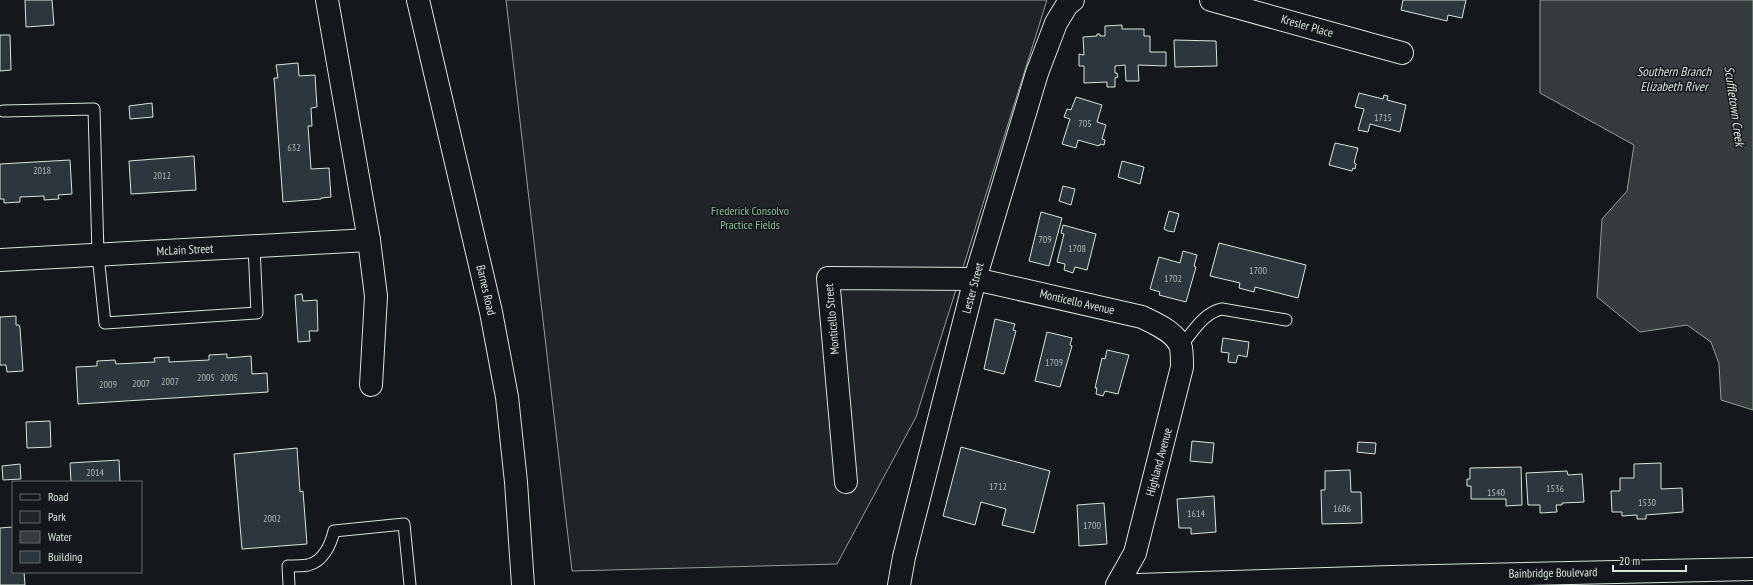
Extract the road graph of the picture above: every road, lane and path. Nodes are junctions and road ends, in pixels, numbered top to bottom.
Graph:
1 (327, 0) edge
2 (418, 0) edge
3 (1073, 0) edge
4 (1211, 0) edge
5 (1402, 53) dead end
6 (3, 111) dead end
7 (369, 240) junction
8 (254, 246) junction
9 (98, 255) junction
10 (0, 260) edge
11 (975, 279) junction
12 (1286, 320) dead end
13 (1177, 342) junction
14 (371, 384) dead end
15 (846, 482) dead end
16 (1753, 569) edge
17 (1390, 581) edge
18 (289, 585) edge
19 (410, 585) edge
20 (523, 585) edge
21 (899, 585) edge
22 (1117, 585) edge
23 (1136, 585) edge

1 - 7 street
2 - 20 street, Barnes Road
3 - 11 street, Lester Street
4 - 5 street, Kresler Place
6 - 9 lane
7 - 8 street, McLain Street
7 - 14 street
8 - 9 street, McLain Street
8 - 9 lane
9 - 10 street, McLain Street
11 - 13 street, Monticello Avenue
11 - 15 street, Monticello Street
11 - 21 street, Lester Street
12 - 13 lane
13 - 22 street, Highland Avenue
16 - 17 street, Bainbridge Boulevard
17 - 23 street, Bainbridge Boulevard
18 - 19 lane

